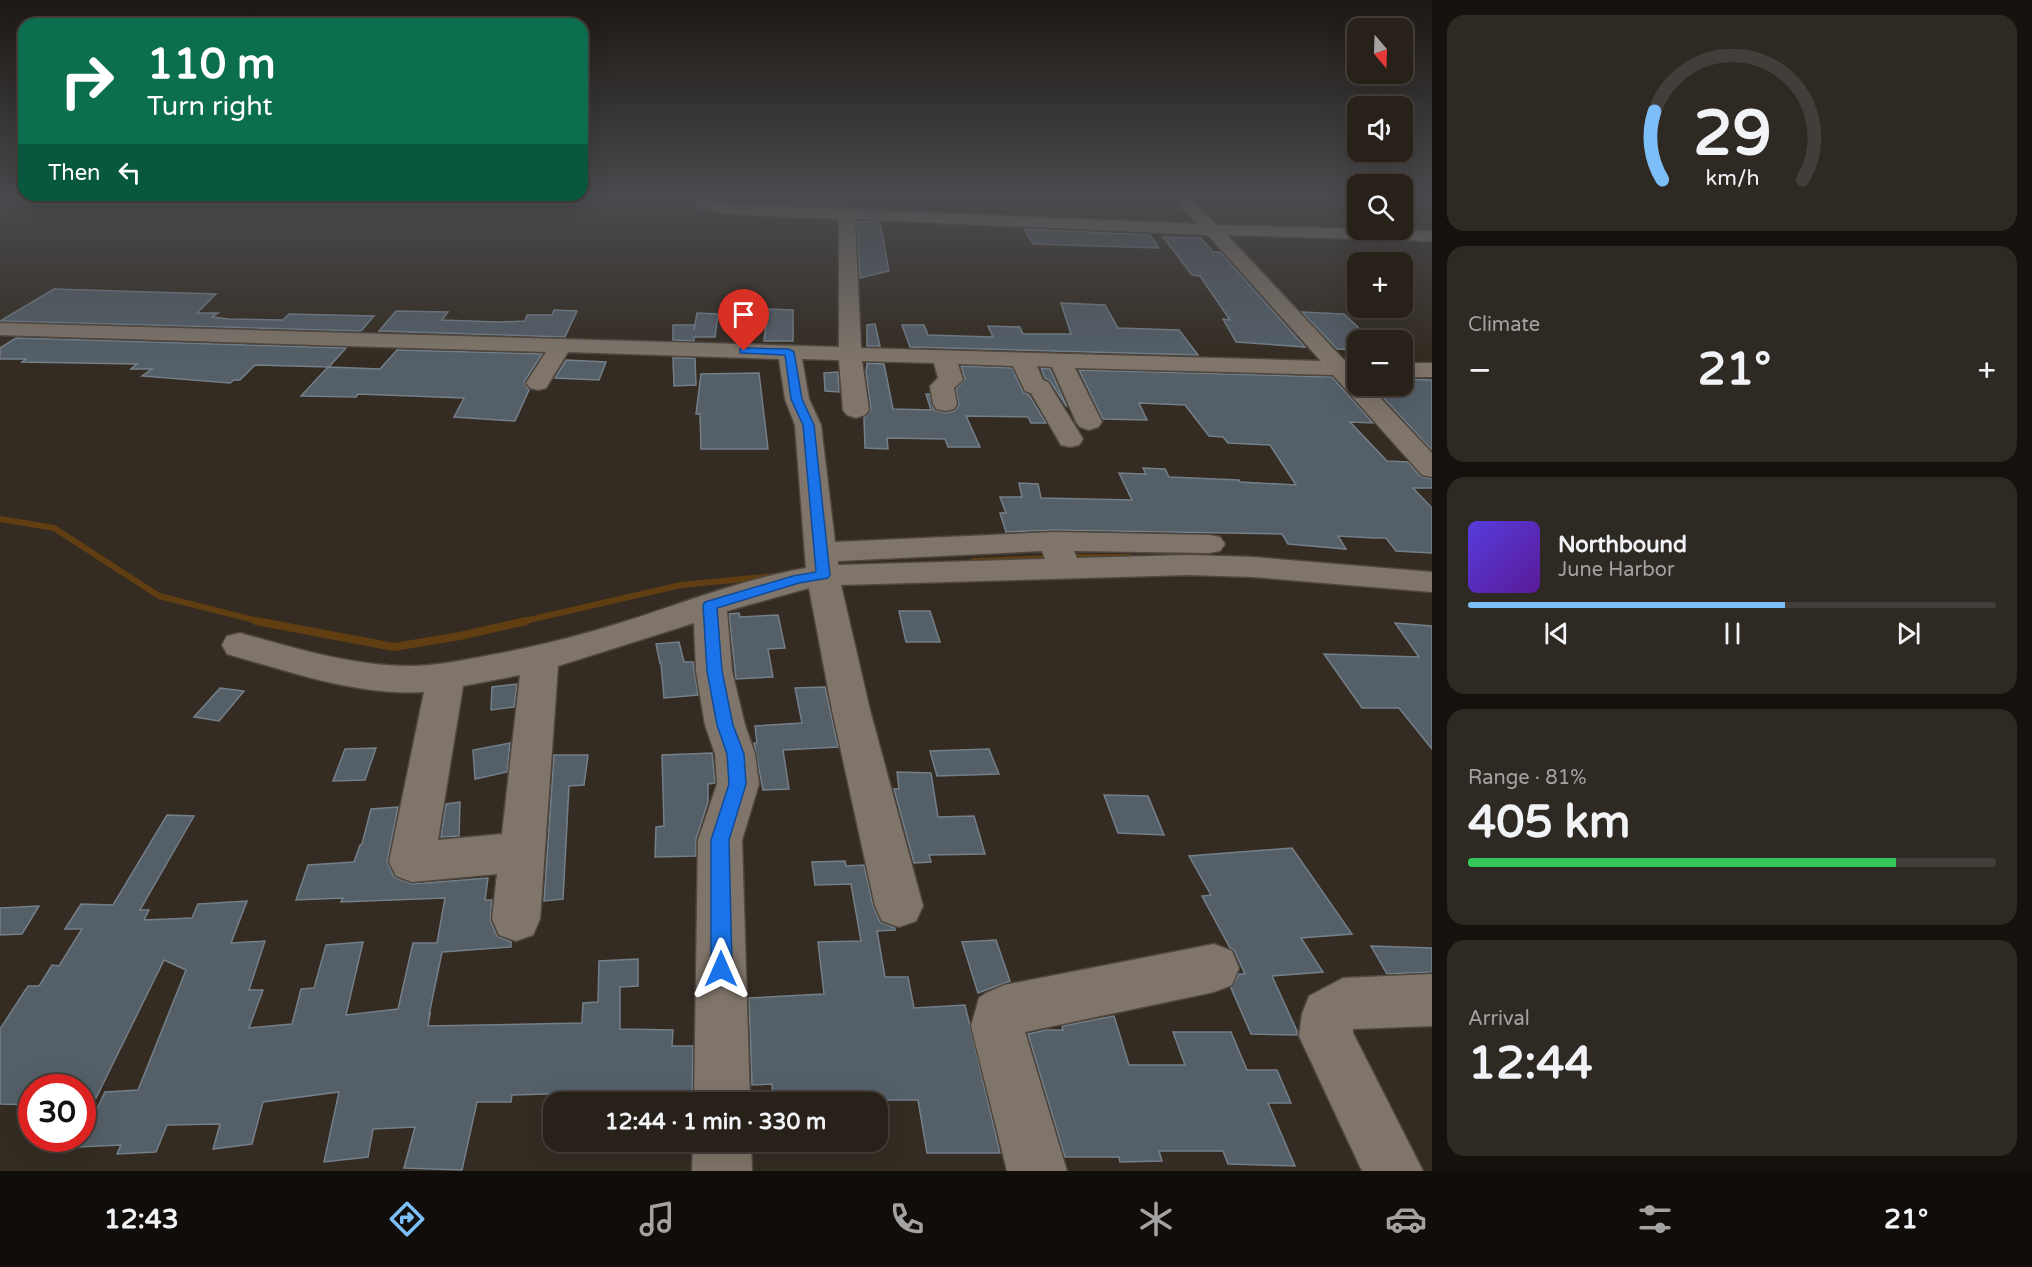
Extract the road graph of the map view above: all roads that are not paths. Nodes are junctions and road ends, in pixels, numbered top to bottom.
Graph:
1 (848, 251) edge
2 (1233, 251) edge
3 (0, 329) edge
4 (561, 345) junction
5 (789, 352) junction
6 (850, 354) junction
7 (944, 357) junction
8 (1022, 359) junction
9 (1060, 360) junction
10 (1347, 367) edge
11 (1347, 369) edge
12 (1413, 370) edge
13 (1432, 370) edge
14 (538, 383) dead end
15 (1371, 396) edge
16 (945, 404) dead end
17 (856, 410) dead end
18 (1089, 422) dead end
19 (1070, 439) dead end
20 (1432, 469) edge
21 (1059, 556) junction
22 (1432, 565) edge
23 (822, 567) junction
24 (1432, 582) edge
25 (710, 605) junction
26 (240, 645) dead end
27 (540, 657) junction
28 (446, 675) junction
29 (522, 852) junction
30 (899, 906) dead end
31 (516, 919) dead end
32 (1214, 968) dead end
33 (1432, 1000) edge
34 (722, 1092) edge
35 (722, 1152) edge
36 (722, 1171) edge
37 (1037, 1171) edge
38 (1393, 1171) edge

1 - 6 street
2 - 10 street
3 - 4 street
4 - 5 street
4 - 14 street
5 - 6 street
5 - 23 street
6 - 7 street
6 - 17 street
7 - 8 street
7 - 16 street
8 - 9 street
8 - 19 street
9 - 11 street
9 - 18 street
12 - 13 street
15 - 20 street
21 - 22 street
21 - 23 street
21 - 24 street
23 - 25 street
23 - 30 street
25 - 27 street
25 - 34 street
26 - 28 street
27 - 28 street
27 - 29 street
28 - 29 street
29 - 31 street
32 - 37 street
33 - 38 street
35 - 36 street

